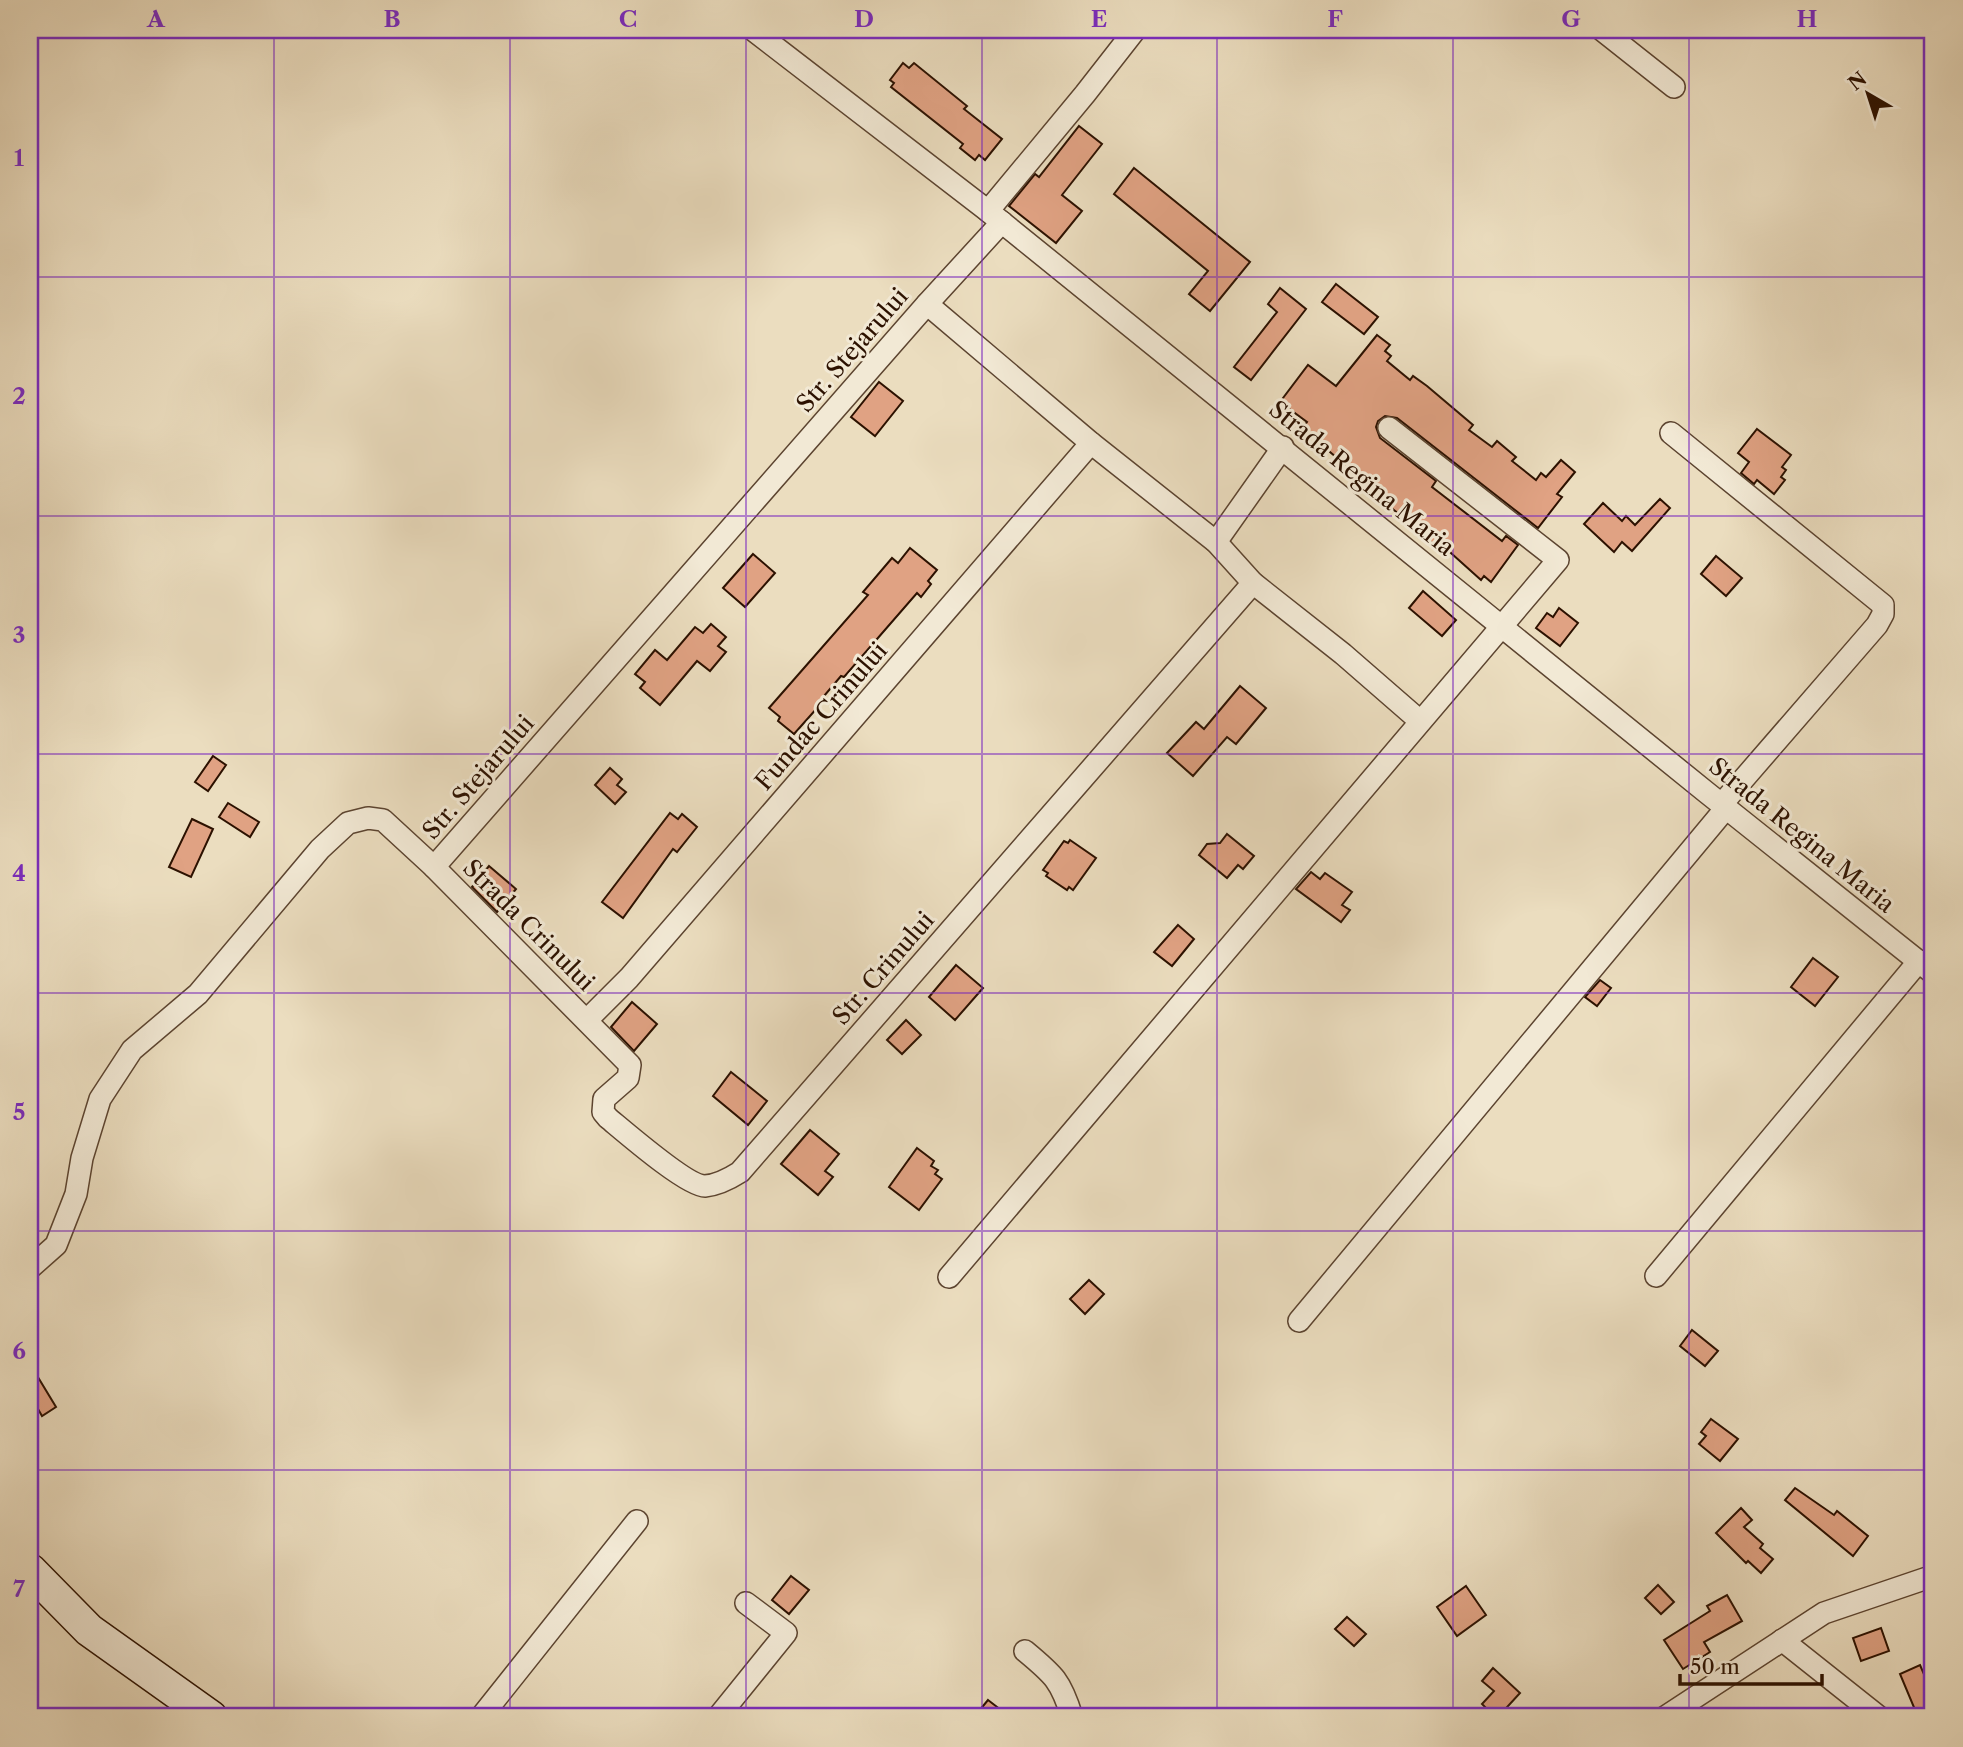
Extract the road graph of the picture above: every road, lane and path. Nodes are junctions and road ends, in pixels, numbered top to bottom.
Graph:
1 (753, 30) edge
2 (1135, 30) edge
3 (1602, 30) edge
4 (1674, 87) dead end
5 (995, 216) junction
6 (927, 304) junction
7 (1389, 428) dead end
8 (1671, 433) dead end
9 (1091, 443) junction
10 (1283, 447) junction
11 (1216, 542) junction
12 (1253, 583) junction
13 (1503, 627) junction
14 (1420, 721) junction
15 (1724, 806) junction
16 (434, 867) junction
17 (1926, 967) edge
18 (587, 1020) junction
19 (30, 1268) edge
20 (1657, 1276) dead end
21 (950, 1277) dead end
22 (1299, 1321) dead end
23 (637, 1521) dead end
24 (30, 1570) edge
25 (1933, 1576) edge
26 (747, 1603) dead end
27 (1782, 1640) junction
28 (1025, 1651) dead end
29 (211, 1717) edge
30 (481, 1717) edge
31 (718, 1717) edge
32 (1073, 1717) edge
33 (1665, 1717) edge
34 (1880, 1717) edge

1 - 5 street, Strada Regina Maria
2 - 5 street, Str. Stejarului
3 - 4 street
5 - 6 street, Str. Stejarului
5 - 10 street, Strada Regina Maria
6 - 9 street
6 - 16 street, Str. Stejarului
7 - 13 street
8 - 15 street
9 - 11 street
9 - 18 street, Fundac Crinului
10 - 11 street
10 - 13 street, Strada Regina Maria
11 - 12 street
12 - 14 street
12 - 18 street, Str. Crinului
13 - 14 street
13 - 15 street, Strada Regina Maria
14 - 21 street
15 - 17 street, Strada Regina Maria
15 - 22 street
16 - 18 street, Strada Crinului
16 - 19 street, Str. Stejarului
17 - 20 street
23 - 30 street
24 - 29 street
25 - 27 street
26 - 31 street
27 - 33 street
27 - 34 street
28 - 32 street

